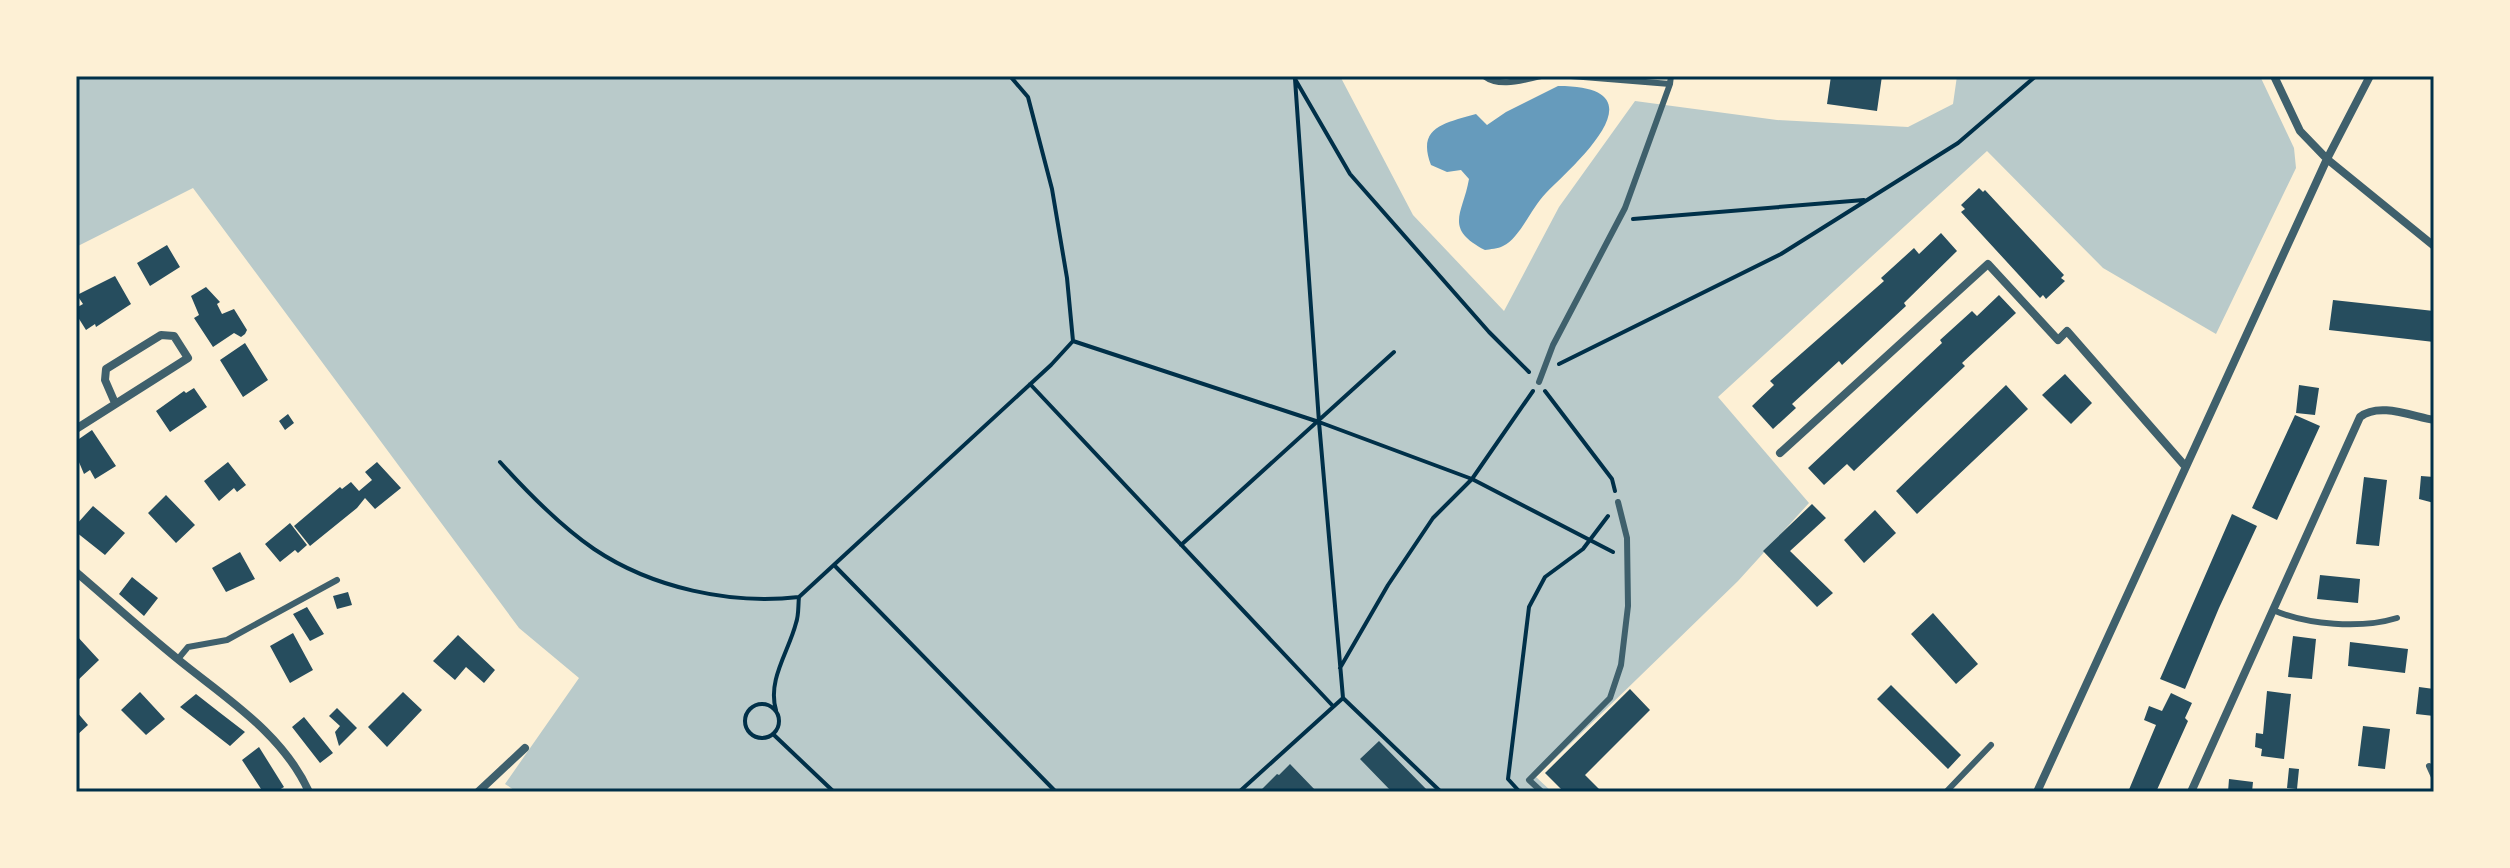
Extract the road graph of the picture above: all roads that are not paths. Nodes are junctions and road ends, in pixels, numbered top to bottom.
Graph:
1 (1484, 76) edge
2 (1541, 76) edge
3 (1571, 76) edge
4 (2274, 76) edge
5 (2370, 76) edge
6 (1670, 80) edge
7 (2327, 159) junction
8 (2434, 246) edge
9 (1539, 382) road end
10 (115, 403) junction
11 (2434, 420) edge
12 (76, 429) edge
13 (1780, 453) dead end
14 (2185, 466) junction
15 (1618, 502) road end
16 (76, 572) edge
17 (337, 580) dead end
18 (2273, 610) junction
19 (2397, 618) dead end
20 (178, 659) junction
21 (1991, 745) dead end
22 (525, 748) dead end
23 (2429, 766) dead end
24 (2434, 777) edge
25 (309, 792) edge
26 (478, 792) edge
27 (1542, 792) edge
28 (1946, 792) edge
29 (2037, 792) edge
30 (2191, 792) edge

1 - 2 lane
3 - 6 lane
4 - 7 street
5 - 7 street
6 - 9 lane
7 - 8 street
7 - 14 street
10 - 10 street
10 - 12 street
11 - 18 street
13 - 14 street
14 - 29 street
15 - 27 lane
16 - 20 street
17 - 20 lane
18 - 19 lane
18 - 30 street
20 - 25 street
21 - 28 lane
22 - 26 street
23 - 24 lane

